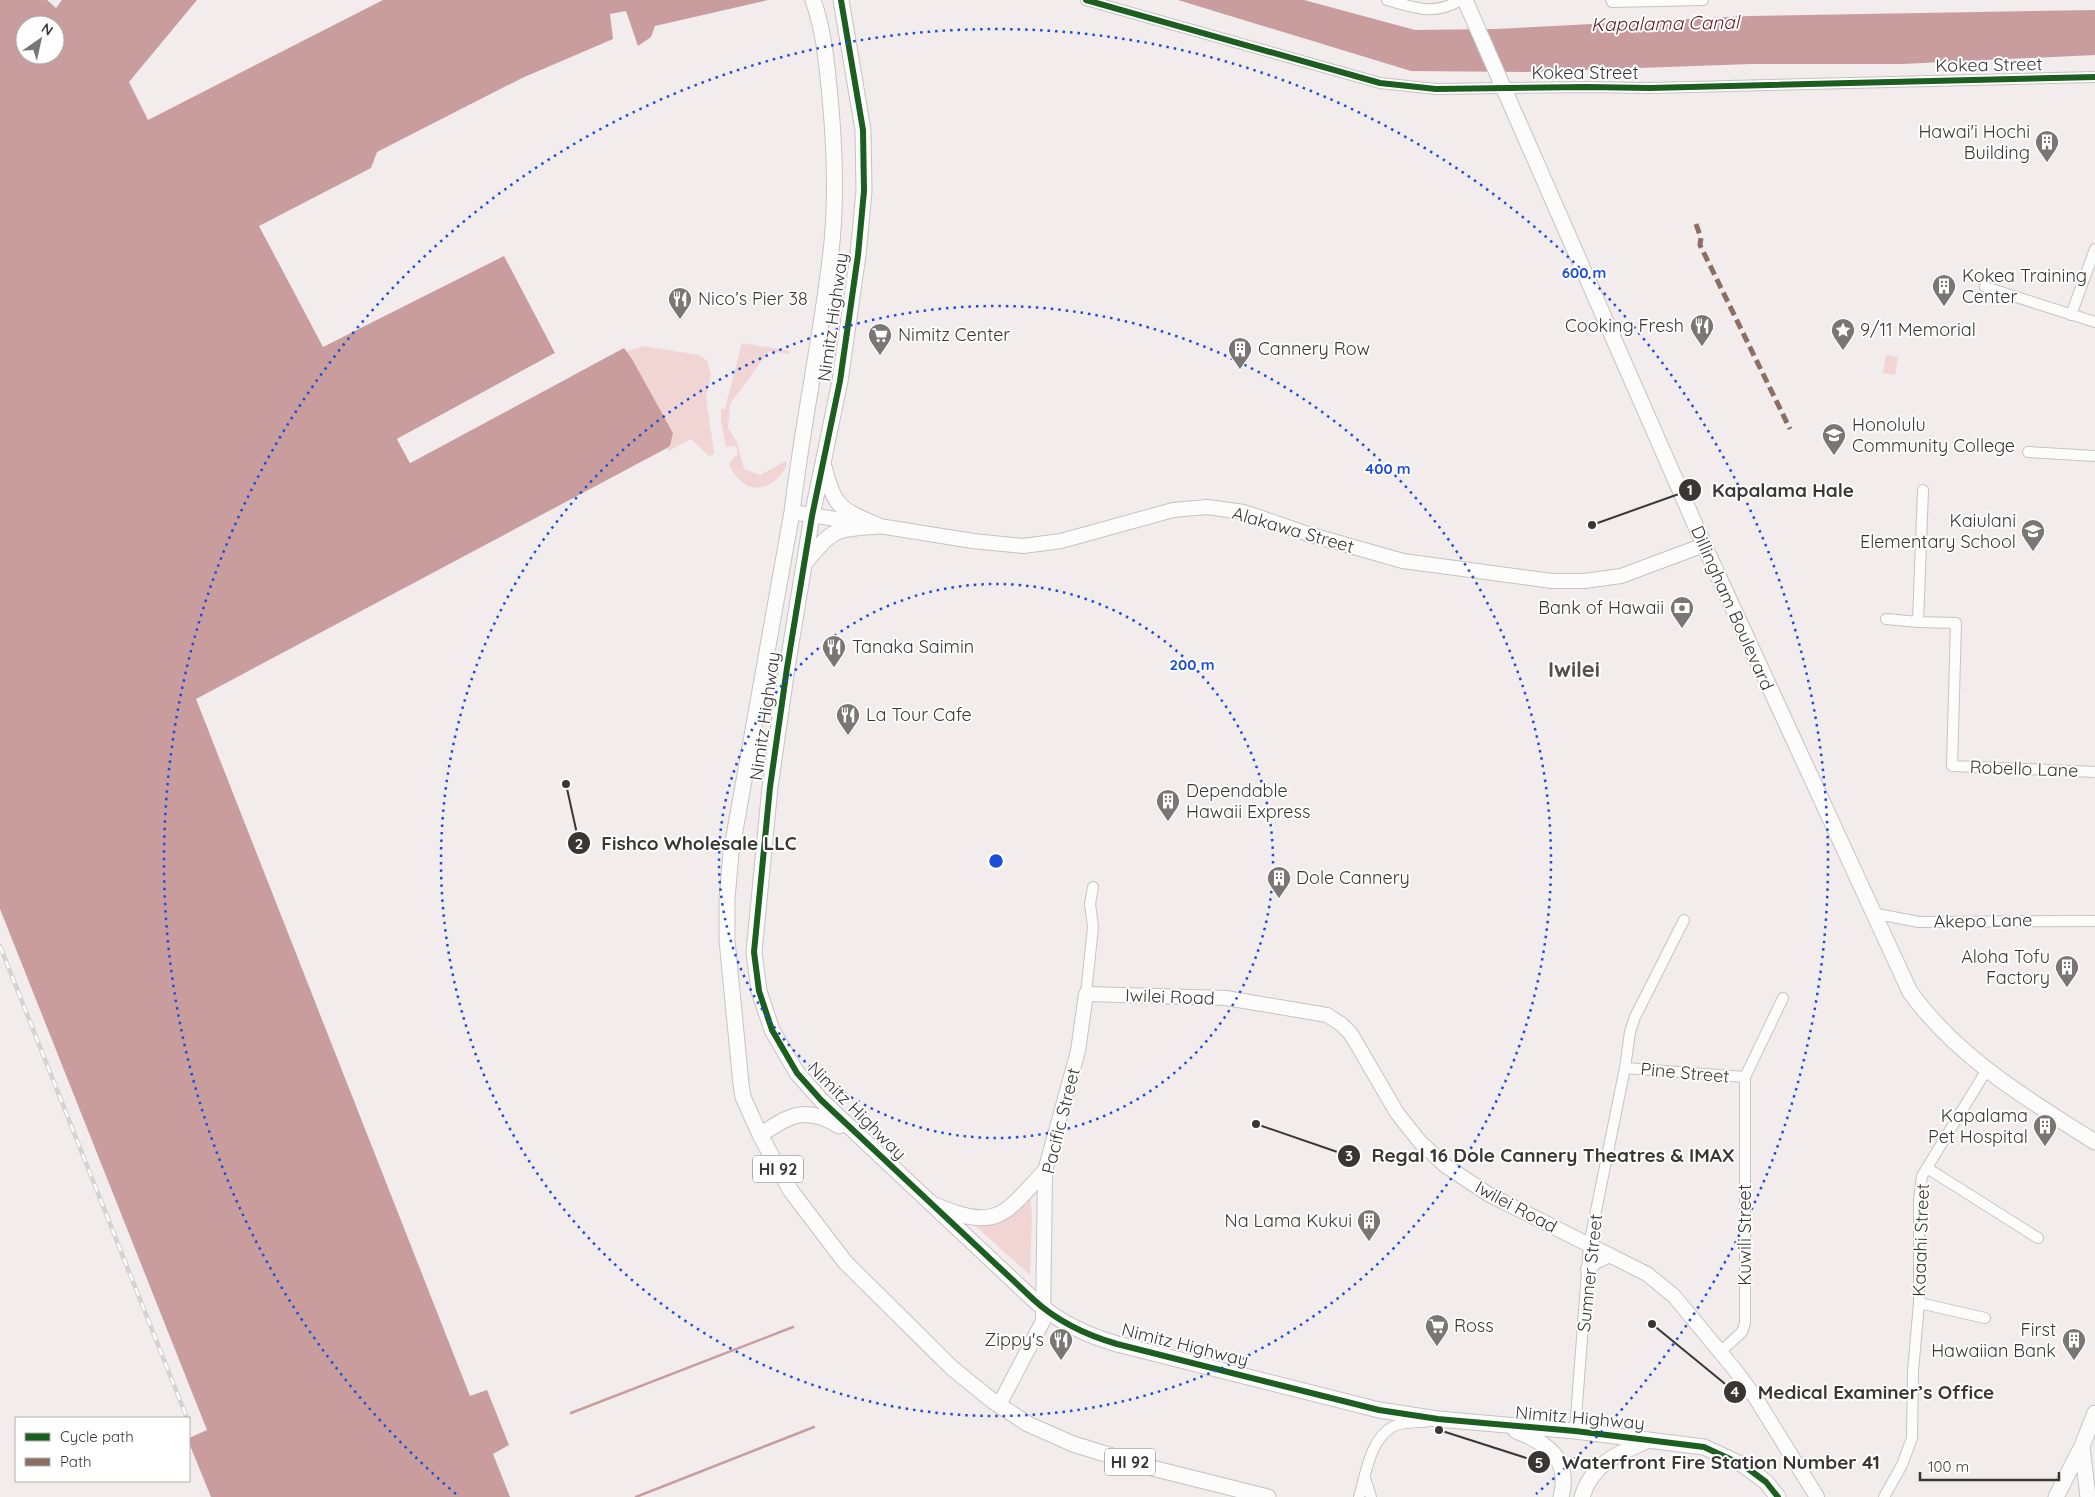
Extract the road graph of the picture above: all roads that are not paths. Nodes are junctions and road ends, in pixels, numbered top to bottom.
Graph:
1 (1086, 0) edge
2 (1387, 0) edge
3 (1461, 0) edge
4 (1465, 0) edge
5 (1703, 0) edge
6 (1612, 1) edge
7 (841, 2) edge
8 (816, 7) edge
9 (2095, 77) edge
10 (1504, 88) junction
11 (2095, 249) edge
12 (1986, 287) dead end
13 (2071, 315) junction
14 (2095, 322) edge
15 (2028, 452) dead end
16 (2095, 456) edge
17 (824, 466) junction
18 (1924, 490) dead end
19 (792, 512) junction
20 (812, 516) junction
21 (878, 526) junction
22 (1704, 546) junction
23 (804, 564) junction
24 (1886, 619) dead end
25 (1918, 622) junction
26 (2095, 772) edge
27 (1093, 887) dead end
28 (1872, 913) junction
29 (1684, 920) dead end
30 (2095, 920) edge
31 (1086, 994) junction
32 (1782, 998) dead end
33 (1625, 1068) junction
34 (1986, 1070) junction
35 (1745, 1077) junction
36 (760, 1135) junction
37 (860, 1138) junction
38 (2095, 1142) edge
39 (1927, 1168) junction
40 (1045, 1171) junction
41 (927, 1202) junction
42 (2038, 1238) dead end
43 (1589, 1245) junction
44 (1610, 1255) junction
45 (1588, 1269) junction
46 (1919, 1303) junction
47 (1044, 1310) junction
48 (1985, 1318) dead end
49 (1720, 1352) junction
50 (999, 1405) junction
51 (2095, 1414) edge
52 (1438, 1419) junction
53 (1500, 1426) junction
54 (1576, 1431) junction
55 (1650, 1439) junction
56 (2082, 1446) junction
57 (1365, 1478) junction
58 (1268, 1497) edge
59 (1358, 1497) edge
60 (1372, 1497) edge
61 (1561, 1497) edge
62 (1582, 1497) edge
63 (1778, 1497) edge
64 (1817, 1497) edge
65 (1884, 1497) edge
66 (2056, 1497) edge
67 (2088, 1497) edge

1 - 10 street, Kokea Street
2 - 3 street
4 - 10 main road, Dillingham Boulevard
5 - 6 street
7 - 17 main road, Nimitz Highway
8 - 19 main road, Nimitz Highway / HI 92
9 - 10 street, Kokea Street
10 - 22 main road, Dillingham Boulevard
11 - 13 street
12 - 13 street
13 - 14 street
15 - 16 street
17 - 20 main road, Nimitz Highway
17 - 21 main road
18 - 25 street
19 - 20 street, Alakawa Street
19 - 36 main road, Nimitz Highway / HI 92
20 - 21 street, Alakawa Street
20 - 23 main road, Nimitz Highway
21 - 22 street, Alakawa Street
21 - 23 main road
22 - 28 main road, Dillingham Boulevard
23 - 37 main road, Nimitz Highway
24 - 25 street
25 - 26 street, Robello Lane
27 - 31 street, Pacific Street
28 - 30 street, Akepo Lane
28 - 34 main road, Dillingham Boulevard
29 - 33 street, Sumner Street
31 - 40 street, Pacific Street
31 - 43 street, Iwilei Road
32 - 35 street, Kuwili Street
33 - 35 street, Pine Street
33 - 43 street, Sumner Street
34 - 38 main road, Dillingham Boulevard
34 - 39 street, Kaaahi Street
35 - 49 street, Kuwili Street
36 - 37 main road
36 - 50 main road, Nimitz Highway / HI 92
37 - 41 main road, Nimitz Highway
39 - 42 street
39 - 46 street, Kaaahi Street
40 - 41 main road
40 - 47 street, Pacific Street
41 - 47 main road, Nimitz Highway
43 - 44 street, Iwilei Road
43 - 45 street, Sumner Street
44 - 45 street
44 - 49 street, Iwilei Road
45 - 54 street, Sumner Street
46 - 48 street
46 - 65 street, Kaaahi Street
47 - 50 street, Pacific Street
47 - 52 main road, Nimitz Highway
49 - 64 street, Iwilei Road
50 - 58 main road, Nimitz Highway / HI 92
51 - 56 main road
52 - 53 main road, Nimitz Highway
52 - 57 street
53 - 54 main road, Nimitz Highway
53 - 61 main road
54 - 55 main road, Nimitz Highway
55 - 62 main road
55 - 63 main road, Nimitz Highway
56 - 66 main road
56 - 67 main road
57 - 59 street
57 - 60 street

